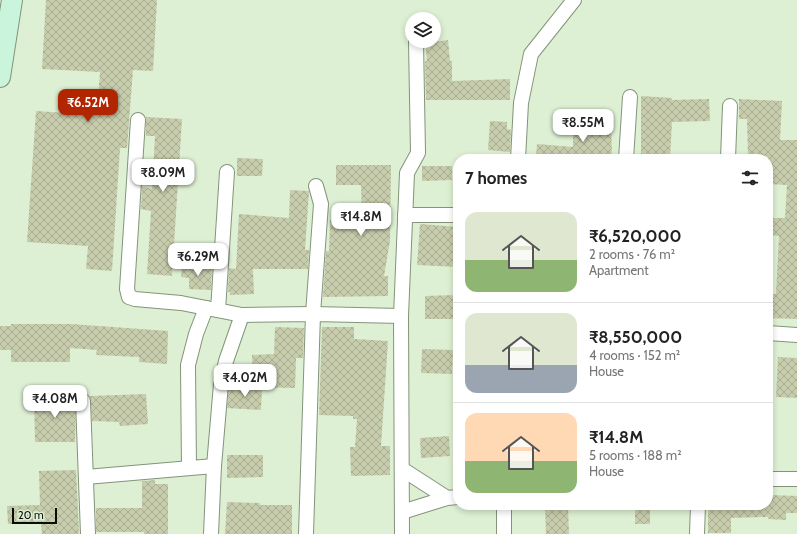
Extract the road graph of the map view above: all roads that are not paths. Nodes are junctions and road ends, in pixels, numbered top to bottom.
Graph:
1 (12, 0) edge
2 (574, 0) edge
3 (416, 48) edge
4 (0, 77) edge
5 (630, 97) dead end
6 (730, 106) dead end
7 (138, 120) dead end
8 (518, 154) edge
9 (626, 154) edge
10 (728, 154) edge
11 (227, 172) dead end
12 (316, 186) dead end
13 (405, 215) junction
14 (453, 215) edge
15 (212, 309) junction
16 (313, 314) junction
17 (242, 315) junction
18 (401, 316) junction
19 (773, 333) edge
20 (797, 335) edge
21 (83, 401) dead end
22 (214, 466) junction
23 (189, 468) junction
24 (402, 469) junction
25 (86, 477) junction
26 (773, 479) edge
27 (797, 479) edge
28 (452, 498) edge
29 (504, 510) edge
30 (698, 510) edge
31 (402, 512) junction
32 (88, 534) edge
33 (211, 534) edge
34 (306, 534) edge
35 (402, 534) edge
36 (504, 534) edge
37 (697, 534) edge

1 - 4 street
2 - 8 street
3 - 13 street
5 - 9 street
6 - 10 street
7 - 15 street
11 - 15 street
12 - 16 street
13 - 14 street
13 - 18 street
15 - 17 street
15 - 23 street
16 - 17 street
16 - 18 street
16 - 34 street
17 - 22 street
18 - 24 street
19 - 20 street
21 - 25 street
22 - 23 street
22 - 33 street
23 - 25 street
24 - 28 street
24 - 31 street
25 - 32 street
26 - 27 street
28 - 31 street
29 - 36 street
30 - 37 street
31 - 35 street

